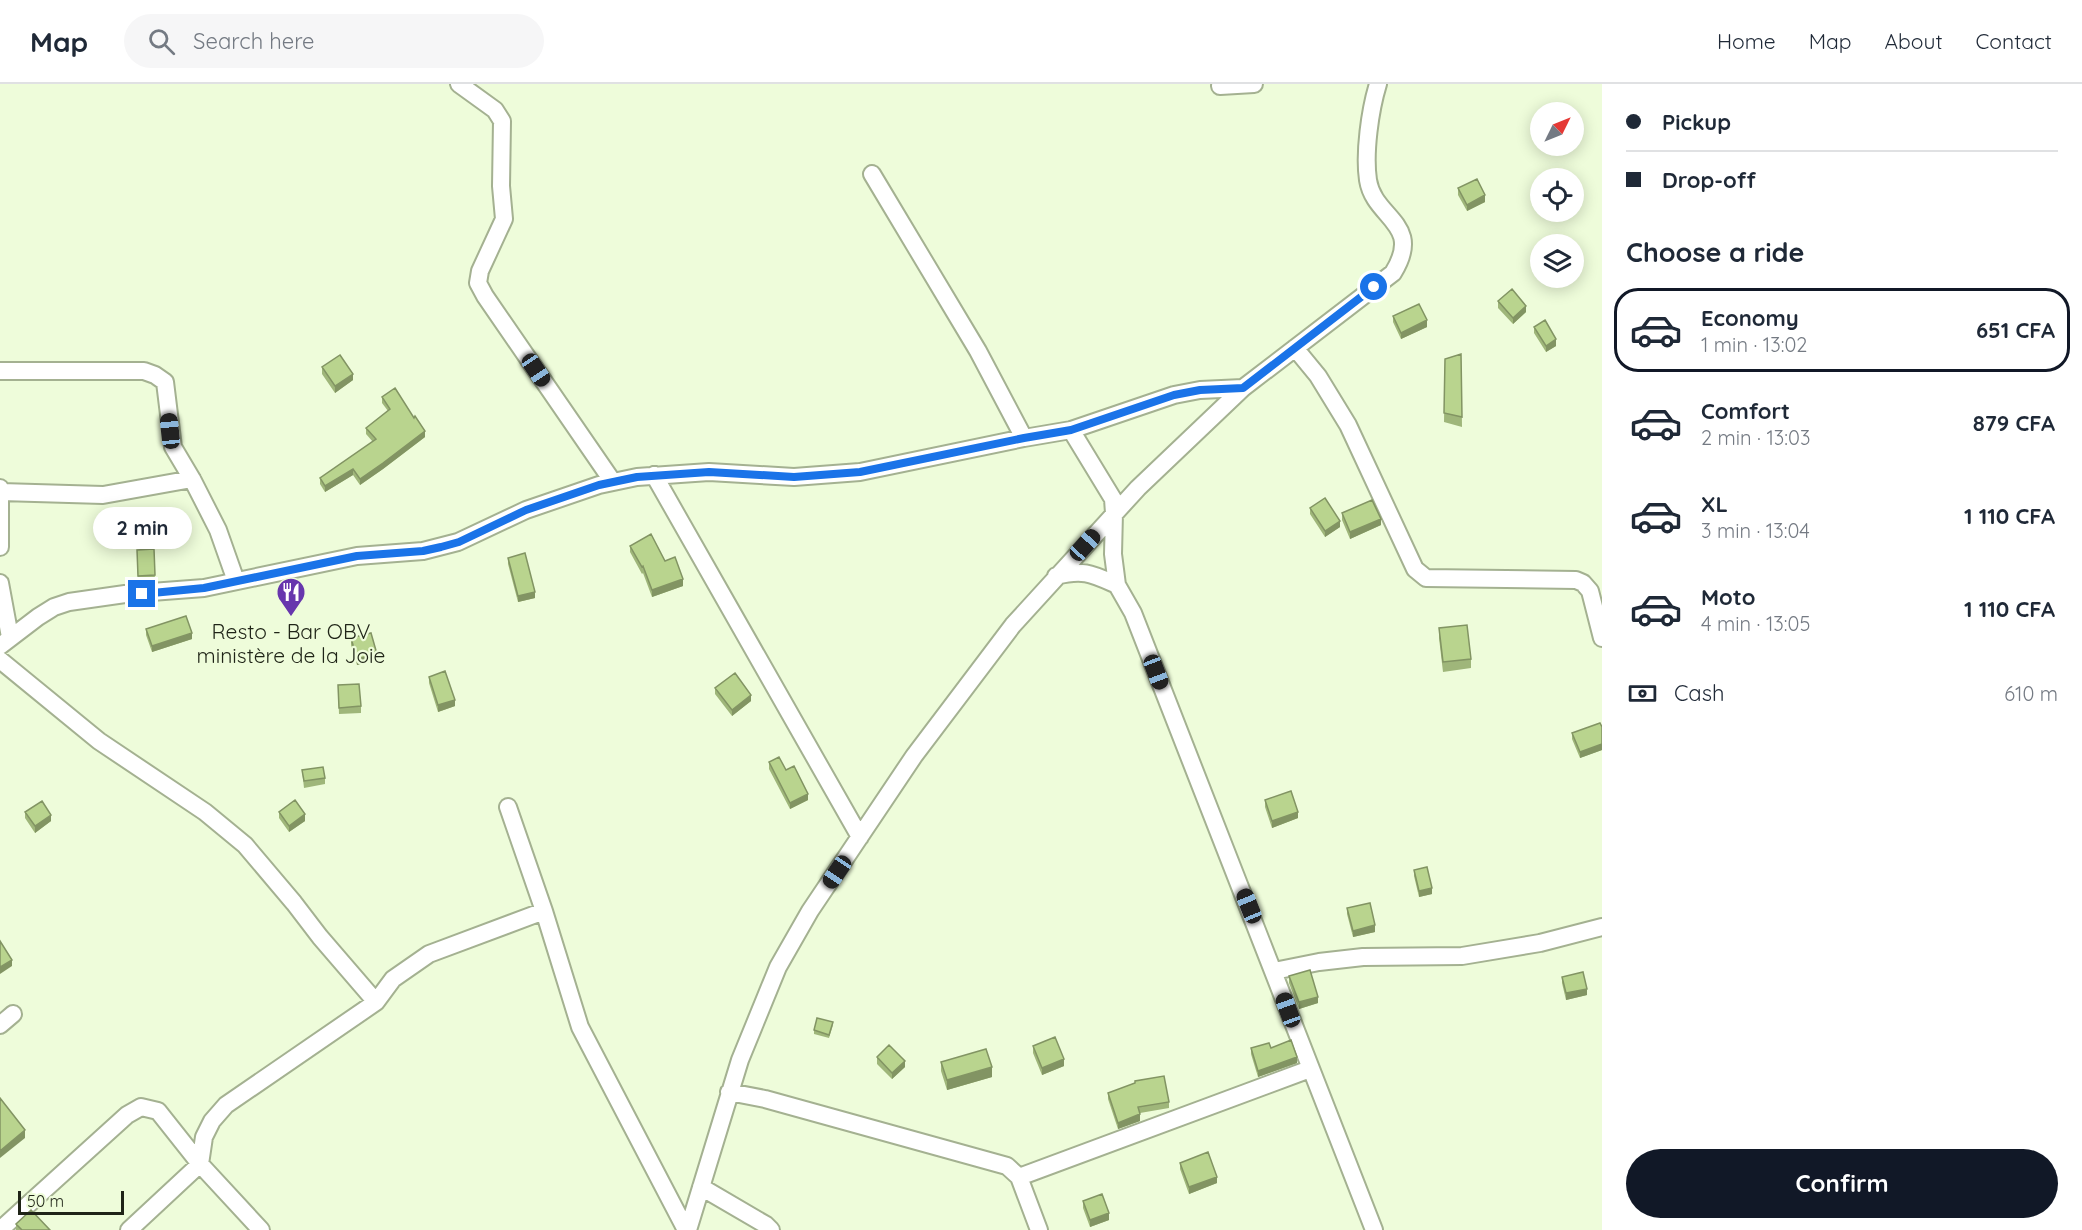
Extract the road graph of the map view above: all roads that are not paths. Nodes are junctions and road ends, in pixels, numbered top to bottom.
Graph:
1 (459, 84) edge
2 (1254, 84) edge
3 (1220, 86) dead end
4 (1372, 88) edge
5 (872, 174) dead end
6 (1296, 348) junction
7 (0, 371) edge
8 (1243, 388) junction
9 (1071, 430) junction
10 (1024, 438) junction
11 (654, 476) junction
12 (192, 479) junction
13 (612, 482) junction
14 (0, 488) edge
15 (1, 492) edge
16 (1114, 513) junction
17 (0, 547) edge
18 (1056, 576) junction
19 (236, 581) junction
20 (0, 583) edge
21 (1117, 585) junction
22 (1602, 638) edge
23 (5, 642) edge
24 (0, 660) edge
25 (508, 807) dead end
26 (860, 837) junction
27 (544, 911) junction
28 (1602, 927) edge
29 (1274, 971) junction
30 (376, 1002) junction
31 (13, 1014) dead end
32 (0, 1025) edge
33 (1310, 1069) junction
34 (729, 1092) junction
35 (200, 1164) junction
36 (1019, 1177) junction
37 (701, 1187) junction
38 (0, 1230) edge
39 (129, 1230) edge
40 (261, 1230) edge
41 (687, 1230) edge
42 (771, 1230) edge
43 (1039, 1230) edge
44 (1374, 1230) edge

1 - 13 street
2 - 3 street
4 - 6 street
5 - 10 street
6 - 8 street
6 - 22 street
7 - 12 street
8 - 9 street
8 - 16 street
9 - 10 street
9 - 16 street
10 - 11 street
11 - 13 street
11 - 26 street
12 - 15 street
12 - 19 street
13 - 19 street
14 - 15 street
15 - 17 street
16 - 18 street
16 - 21 street
18 - 21 street
18 - 26 street
19 - 23 street
20 - 23 street
21 - 29 street
24 - 30 street
25 - 27 street
26 - 34 street
27 - 30 street
27 - 41 street
28 - 29 street
29 - 33 street
30 - 35 street
31 - 32 street
33 - 36 street
33 - 44 street
34 - 36 street
34 - 37 street
35 - 38 street
35 - 39 street
35 - 40 street
36 - 43 street
37 - 41 street
37 - 42 street

